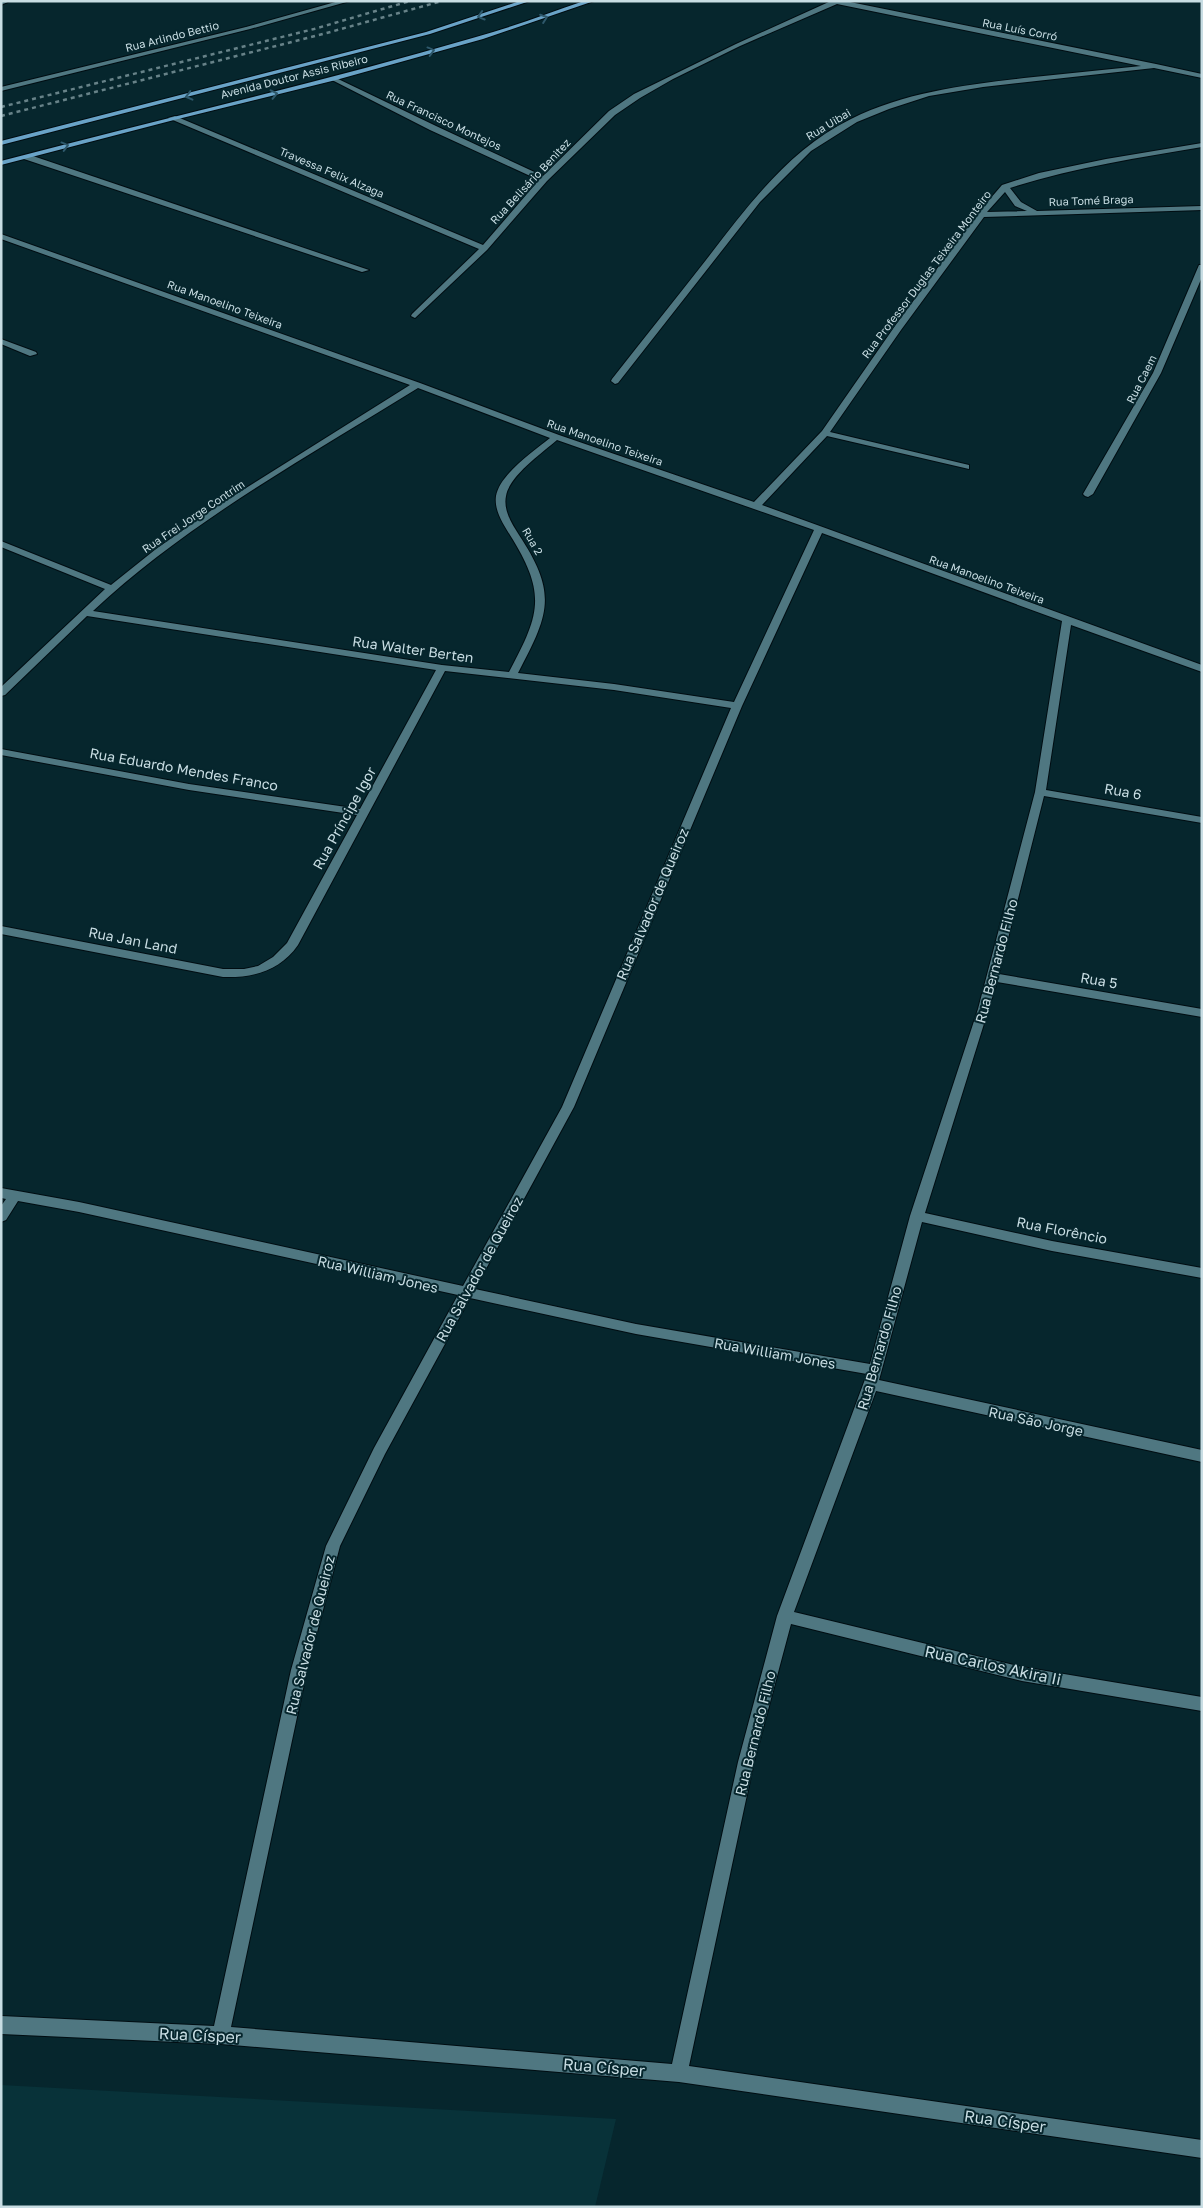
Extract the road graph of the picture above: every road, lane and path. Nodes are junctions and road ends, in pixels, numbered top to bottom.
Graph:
1 (7, 1) edge
2 (347, 1) edge
3 (527, 1) edge
4 (591, 1) edge
5 (836, 1) edge
6 (1, 3) edge
7 (428, 32) junction
8 (445, 35) dead end
9 (1156, 66) junction
10 (1202, 76) edge
11 (334, 79) junction
12 (1, 89) edge
13 (172, 118) junction
14 (1, 143) edge
15 (1202, 145) edge
16 (27, 157) junction
17 (1, 163) edge
18 (544, 179) junction
19 (1005, 187) junction
20 (1202, 208) edge
21 (1035, 212) junction
22 (981, 215) junction
23 (1, 236) edge
24 (484, 248) junction
25 (1202, 267) edge
26 (365, 270) dead end
27 (415, 316) dead end
28 (1, 341) edge
29 (32, 354) dead end
30 (615, 381) dead end
31 (417, 385) junction
32 (825, 433) junction
33 (556, 437) junction
34 (966, 467) dead end
35 (1088, 494) dead end
36 (756, 506) junction
37 (819, 530) junction
38 (1, 544) edge
39 (113, 589) junction
40 (86, 613) junction
41 (1067, 620) junction
42 (442, 668) junction
43 (1202, 669) edge
44 (512, 676) junction
45 (1, 693) edge
46 (737, 706) junction
47 (1, 752) edge
48 (1040, 792) junction
49 (363, 813) junction
50 (1202, 820) edge
51 (1, 930) edge
52 (258, 971) joint
53 (991, 977) junction
54 (1202, 1013) edge
55 (8, 1194) edge
56 (917, 1216) junction
57 (1, 1217) edge
58 (1202, 1273) edge
59 (466, 1293) junction
60 (872, 1377) junction
61 (1202, 1456) edge
62 (786, 1616) junction
63 (1202, 1704) edge
64 (1, 2025) edge
65 (221, 2035) junction
66 (679, 2073) junction
67 (1202, 2149) edge

1 - 6 street
2 - 12 street, Rua Arlindo Bettio
3 -> 7 main road, Avenida Doutor Assis Ribeiro
11 -> 4 main road, Avenida Doutor Assis Ribeiro
5 - 9 street, Rua Luís Corró
5 - 18 street, Rua Belisário Benitez
7 - 8 main road
7 -> 14 main road, Avenida Doutor Assis Ribeiro
9 - 10 street, Rua Luís Corró
9 - 30 street, Rua Uibai
13 -> 11 main road, Avenida Doutor Assis Ribeiro
11 - 18 street, Rua Francisco Montejos
16 -> 13 main road, Avenida Doutor Assis Ribeiro
13 - 24 street, Travessa Felix Alzaga
15 - 19 street, Rua Professor Duglas Teixeira Monteiro
16 - 17 main road, Avenida Doutor Assis Ribeiro
16 - 26 street
18 - 24 street, Rua Belisário Benitez
19 - 21 street
19 - 22 street, Rua Professor Duglas Teixeira Monteiro
20 - 21 street, Rua Tomé Braga
21 - 22 street, Rua Tomé Braga
22 - 32 street, Rua Professor Duglas Teixeira Monteiro
23 - 31 street, Rua Manoelino Teixeira
24 - 27 street, Rua Belisário Benitez
25 - 35 street, Rua Caem
28 - 29 street
31 - 33 street, Rua Manoelino Teixeira
31 - 39 street, Rua Frei Jorge Contrim
32 - 34 street
32 - 36 street, Rua Professor Duglas Teixeira Monteiro
33 - 36 street, Rua Manoelino Teixeira
33 - 44 street, Rua 2
36 - 37 street, Rua Manoelino Teixeira
37 - 41 street, Rua Manoelino Teixeira
37 - 46 street, Rua Salvador de Queiroz
38 - 39 street
39 - 40 street, Rua Frei Jorge Contrim
40 - 42 street, Rua Walter Berten
40 - 45 street, Rua Frei Jorge Contrim
41 - 43 street, Rua Manoelino Teixeira
41 - 48 street, Rua Bernardo Filho
42 - 44 street, Rua Walter Berten
42 - 49 street, Rua Príncipe Igor
44 - 46 street, Rua Walter Berten
46 - 59 street, Rua Salvador de Queiroz
47 - 49 street, Rua Eduardo Mendes Franco
48 - 50 street, Rua 6
48 - 53 street, Rua Bernardo Filho
49 - 52 street, Rua Príncipe Igor
51 - 52 street, Rua Jan Land
53 - 54 street, Rua 5
53 - 56 street, Rua Bernardo Filho
55 - 57 street
55 - 59 street, Rua William Jones
56 - 58 street, Rua Florêncio
56 - 60 street, Rua Bernardo Filho
59 - 60 street, Rua William Jones
59 - 65 street, Rua Salvador de Queiroz
60 - 61 street, Rua São Jorge
60 - 62 street, Rua Bernardo Filho
62 - 63 street, Rua Carlos Akira Ii
62 - 66 street, Rua Bernardo Filho
64 - 65 street, Rua Císper
65 - 66 street, Rua Císper
66 - 67 street, Rua Císper

